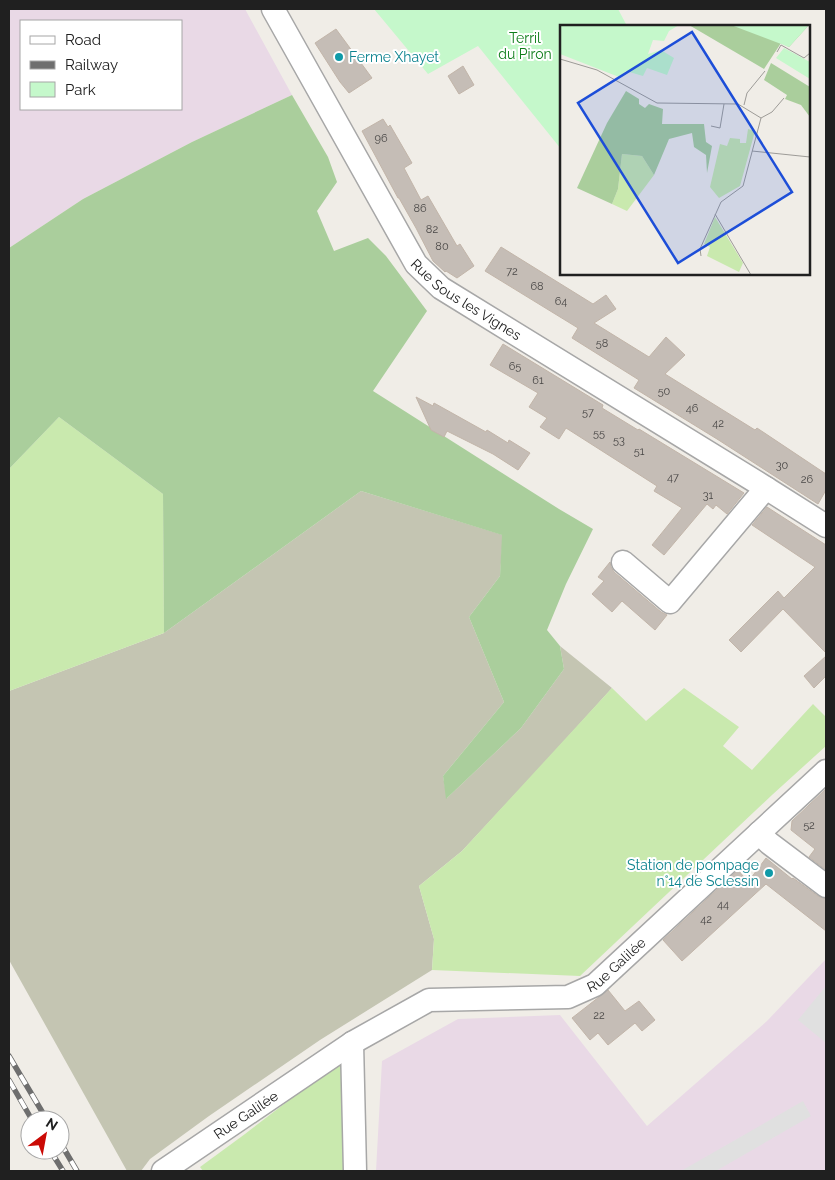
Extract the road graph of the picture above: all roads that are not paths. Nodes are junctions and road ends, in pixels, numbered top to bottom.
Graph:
1 (273, 9) edge
2 (766, 488) junction
3 (826, 526) edge
4 (623, 562) dead end
5 (826, 771) edge
6 (759, 833) junction
7 (826, 886) edge
8 (352, 1043) junction
9 (163, 1171) edge
10 (355, 1171) edge

1 - 2 street, Rue Sous les Vignes
2 - 3 street, Rue Sous les Vignes
2 - 4 street
5 - 6 street, Rue Galilée
6 - 7 street
6 - 8 street, Rue Galilée
8 - 9 street, Rue Galilée
8 - 10 street

